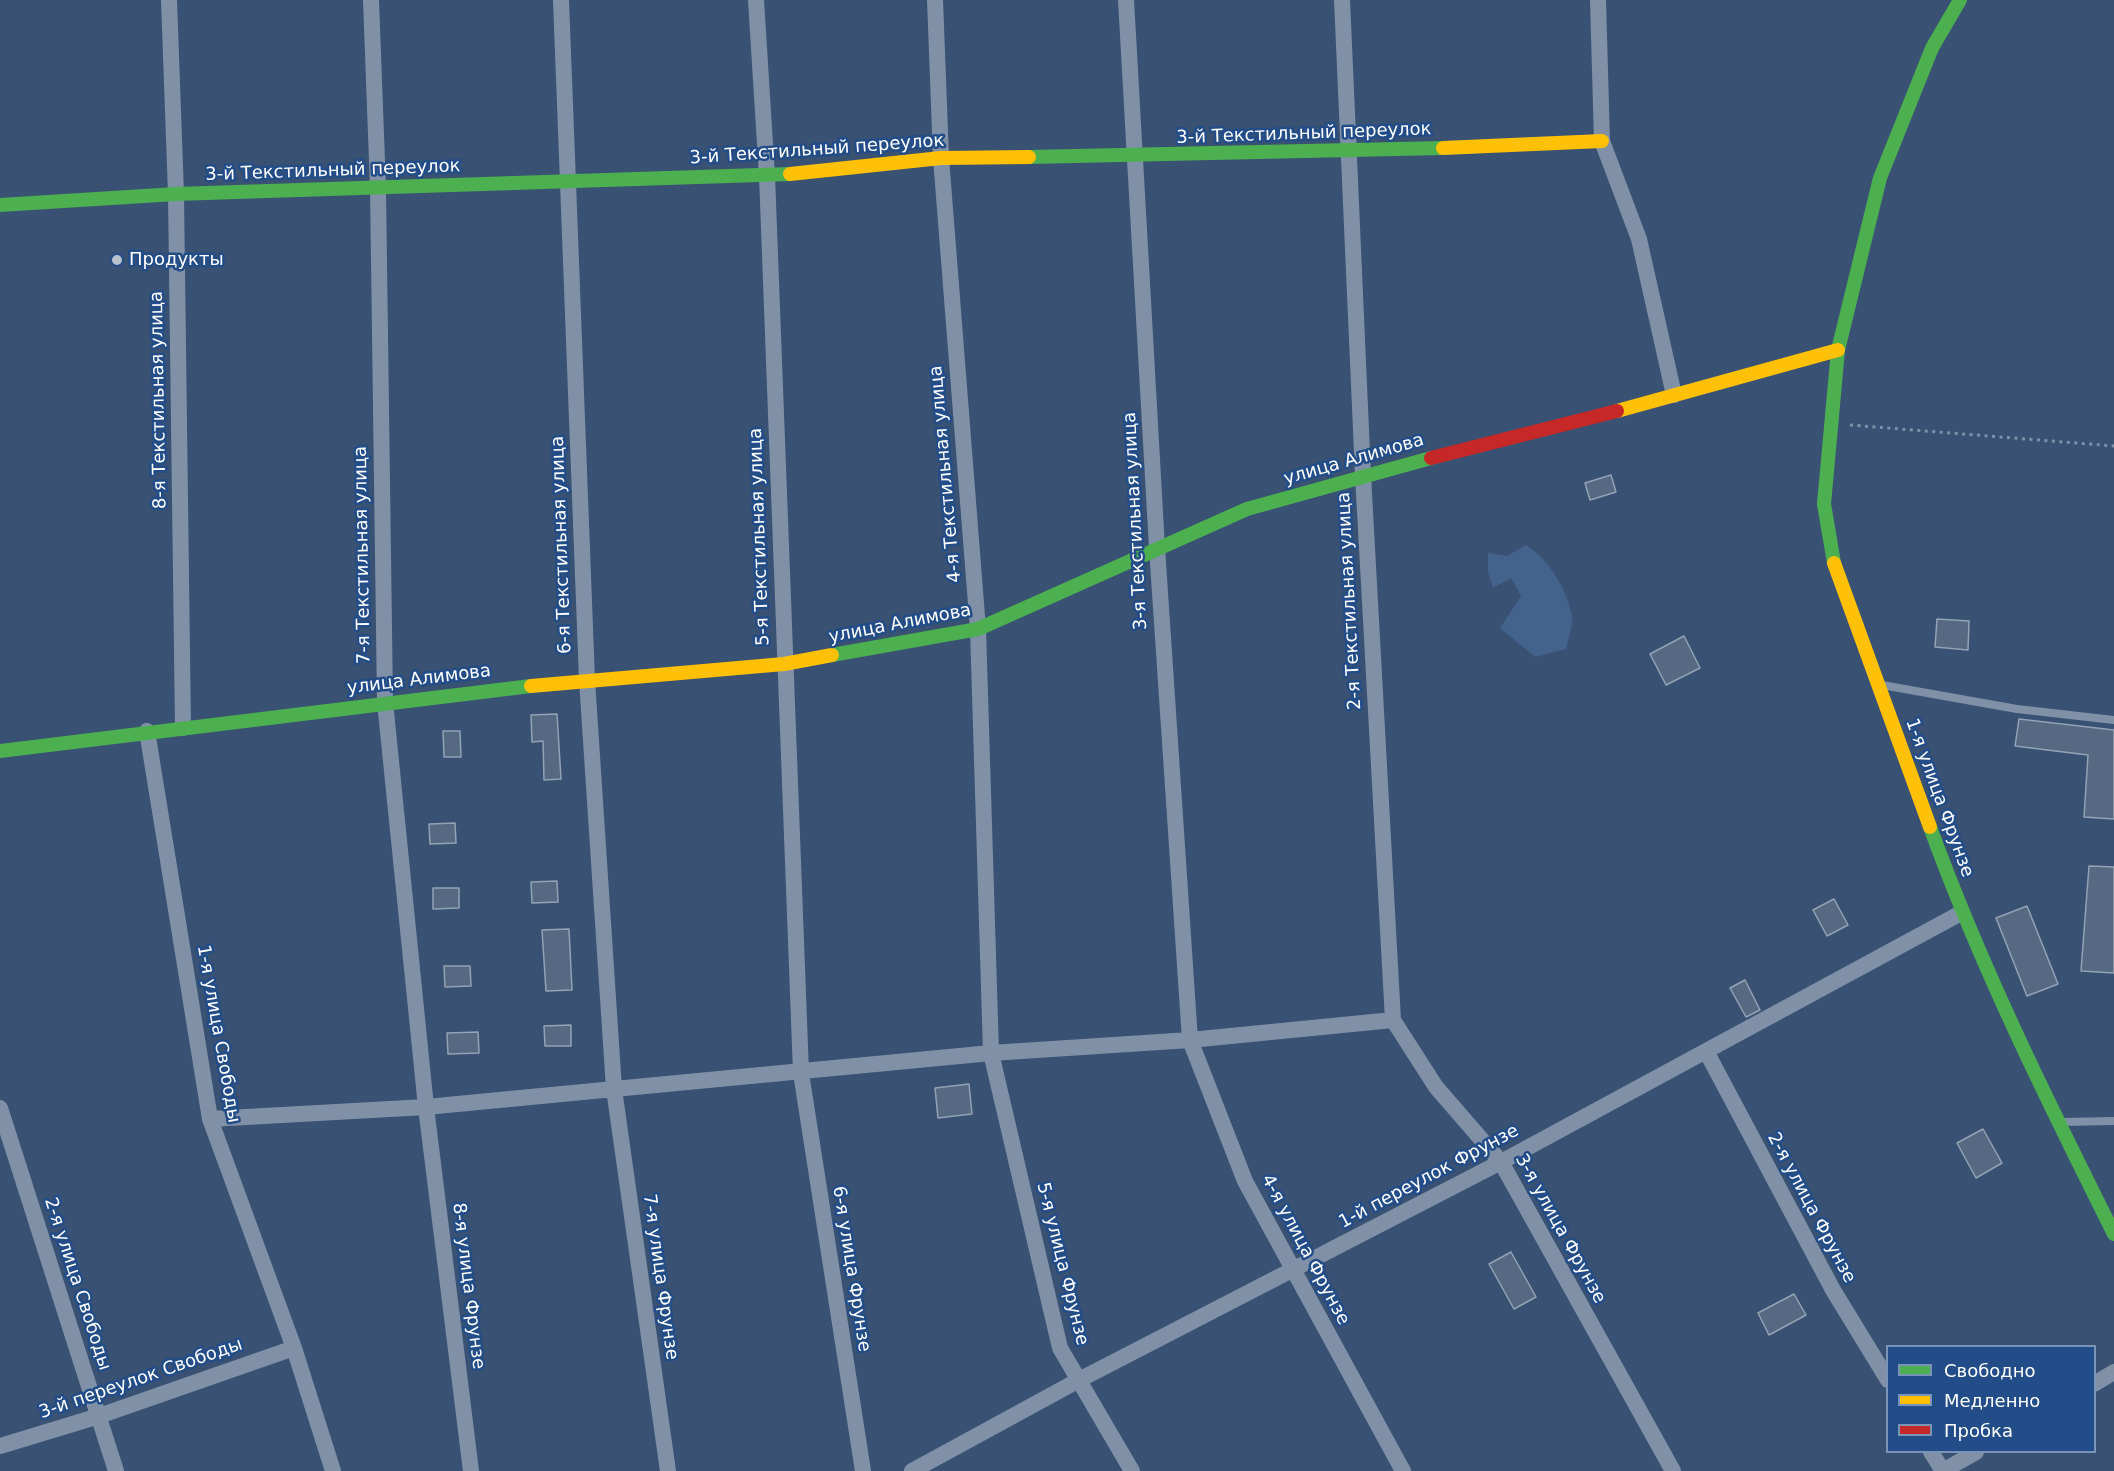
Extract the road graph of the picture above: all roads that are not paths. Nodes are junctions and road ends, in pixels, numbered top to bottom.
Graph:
1 (169, 0) edge
2 (371, 0) edge
3 (561, 0) edge
4 (756, 0) edge
5 (935, 0) edge
6 (1126, 0) edge
7 (1342, 0) edge
8 (1598, 0) edge
9 (1960, 0) edge
10 (1602, 141) junction
11 (1350, 152) junction
12 (1135, 157) junction
13 (941, 158) junction
14 (767, 176) junction
15 (568, 182) junction
16 (378, 188) junction
17 (176, 194) junction
18 (0, 205) edge
19 (1838, 350) junction
20 (1674, 395) junction
21 (1363, 475) junction
22 (1156, 548) junction
23 (978, 629) junction
24 (784, 664) junction
25 (587, 680) junction
26 (1879, 685) junction
27 (385, 702) junction
28 (2114, 720) edge
29 (183, 728) junction
30 (147, 731) junction
31 (0, 751) edge
32 (1961, 913) junction
33 (1394, 1020) junction
34 (1190, 1040) junction
35 (1706, 1051) junction
36 (991, 1053) junction
37 (801, 1073) junction
38 (614, 1089) junction
39 (426, 1107) junction
40 (0, 1108) edge
41 (210, 1119) junction
42 (2114, 1121) edge
43 (2058, 1122) junction
44 (1501, 1162) junction
45 (2110, 1216) edge
46 (2114, 1234) edge
47 (1294, 1270) junction
48 (294, 1348) junction
49 (2114, 1372) edge
50 (1886, 1378) edge
51 (1078, 1380) junction
52 (2096, 1383) edge
53 (99, 1416) junction
54 (0, 1446) edge
55 (1932, 1453) edge
56 (1975, 1453) edge
57 (116, 1471) edge
58 (333, 1471) edge
59 (471, 1471) edge
60 (668, 1471) edge
61 (863, 1471) edge
62 (912, 1471) edge
63 (1132, 1471) edge
64 (1403, 1471) edge
65 (1673, 1471) edge
66 (1943, 1471) edge

1 - 17 street, 8-я Текстильная улица
2 - 16 street, 7-я Текстильная улица
3 - 15 street, 6-я Текстильная улица
4 - 14 street, 5-я Текстильная улица
5 - 13 street, 4-я Текстильная улица
6 - 12 street, 3-я Текстильная улица
7 - 11 street, 2-я Текстильная улица
8 - 10 street
9 - 19 street, 1-я улица Фрунзе
10 - 11 street, 3-й Текстильный переулок
10 - 20 street
11 - 12 street, 3-й Текстильный переулок
11 - 21 street, 2-я Текстильная улица
12 - 13 street, 3-й Текстильный переулок
12 - 22 street, 3-я Текстильная улица
13 - 14 street, 3-й Текстильный переулок
13 - 23 street, 4-я Текстильная улица
14 - 15 street, 3-й Текстильный переулок
14 - 24 street, 5-я Текстильная улица
15 - 16 street, 3-й Текстильный переулок
15 - 25 street, 6-я Текстильная улица
16 - 17 street, 3-й Текстильный переулок
16 - 27 street, 7-я Текстильная улица
17 - 18 street, 3-й Текстильный переулок
17 - 29 street, 8-я Текстильная улица
19 - 20 street, улица Алимова
19 - 26 street, 1-я улица Фрунзе
20 - 21 street, улица Алимова
21 - 22 street, улица Алимова
21 - 33 street, 2-я Текстильная улица
22 - 23 street, улица Алимова
22 - 34 street, 3-я Текстильная улица
23 - 24 street, улица Алимова
23 - 36 street, 4-я Текстильная улица
24 - 25 street, улица Алимова
24 - 37 street, 5-я Текстильная улица
25 - 27 street, улица Алимова
25 - 38 street, 6-я Текстильная улица
26 - 28 lane
26 - 32 street, 1-я улица Фрунзе
27 - 29 street, улица Алимова
27 - 39 street, 7-я Текстильная улица
29 - 30 street, улица Алимова
30 - 31 street, улица Алимова
30 - 41 street, 1-я улица Свободы
32 - 35 street, 1-й переулок Фрунзе
32 - 43 street, 1-я улица Фрунзе
33 - 34 street
33 - 44 street, 3-я улица Фрунзе
34 - 36 street
34 - 47 street, 4-я улица Фрунзе
35 - 44 street, 1-й переулок Фрунзе
35 - 50 street, 2-я улица Фрунзе
36 - 37 street
36 - 51 street, 5-я улица Фрунзе
37 - 38 street
37 - 61 street, 6-я улица Фрунзе
38 - 39 street
38 - 60 street, 7-я улица Фрунзе
39 - 41 street
39 - 59 street, 8-я улица Фрунзе
40 - 53 street, 2-я улица Свободы
41 - 48 street, 1-я улица Свободы
42 - 43 lane
43 - 45 street, 1-я улица Фрунзе
44 - 47 street, 1-й переулок Фрунзе
44 - 65 street, 3-я улица Фрунзе
45 - 46 street, 1-я улица Фрунзе
47 - 51 street, 1-й переулок Фрунзе
47 - 64 street, 4-я улица Фрунзе
48 - 53 street, 3-й переулок Свободы
48 - 58 street, 1-я улица Свободы
49 - 52 street
51 - 62 street, 1-й переулок Фрунзе
51 - 63 street, 5-я улица Фрунзе
53 - 54 street, 3-й переулок Свободы
53 - 57 street, 2-я улица Свободы
55 - 66 street
56 - 66 street

